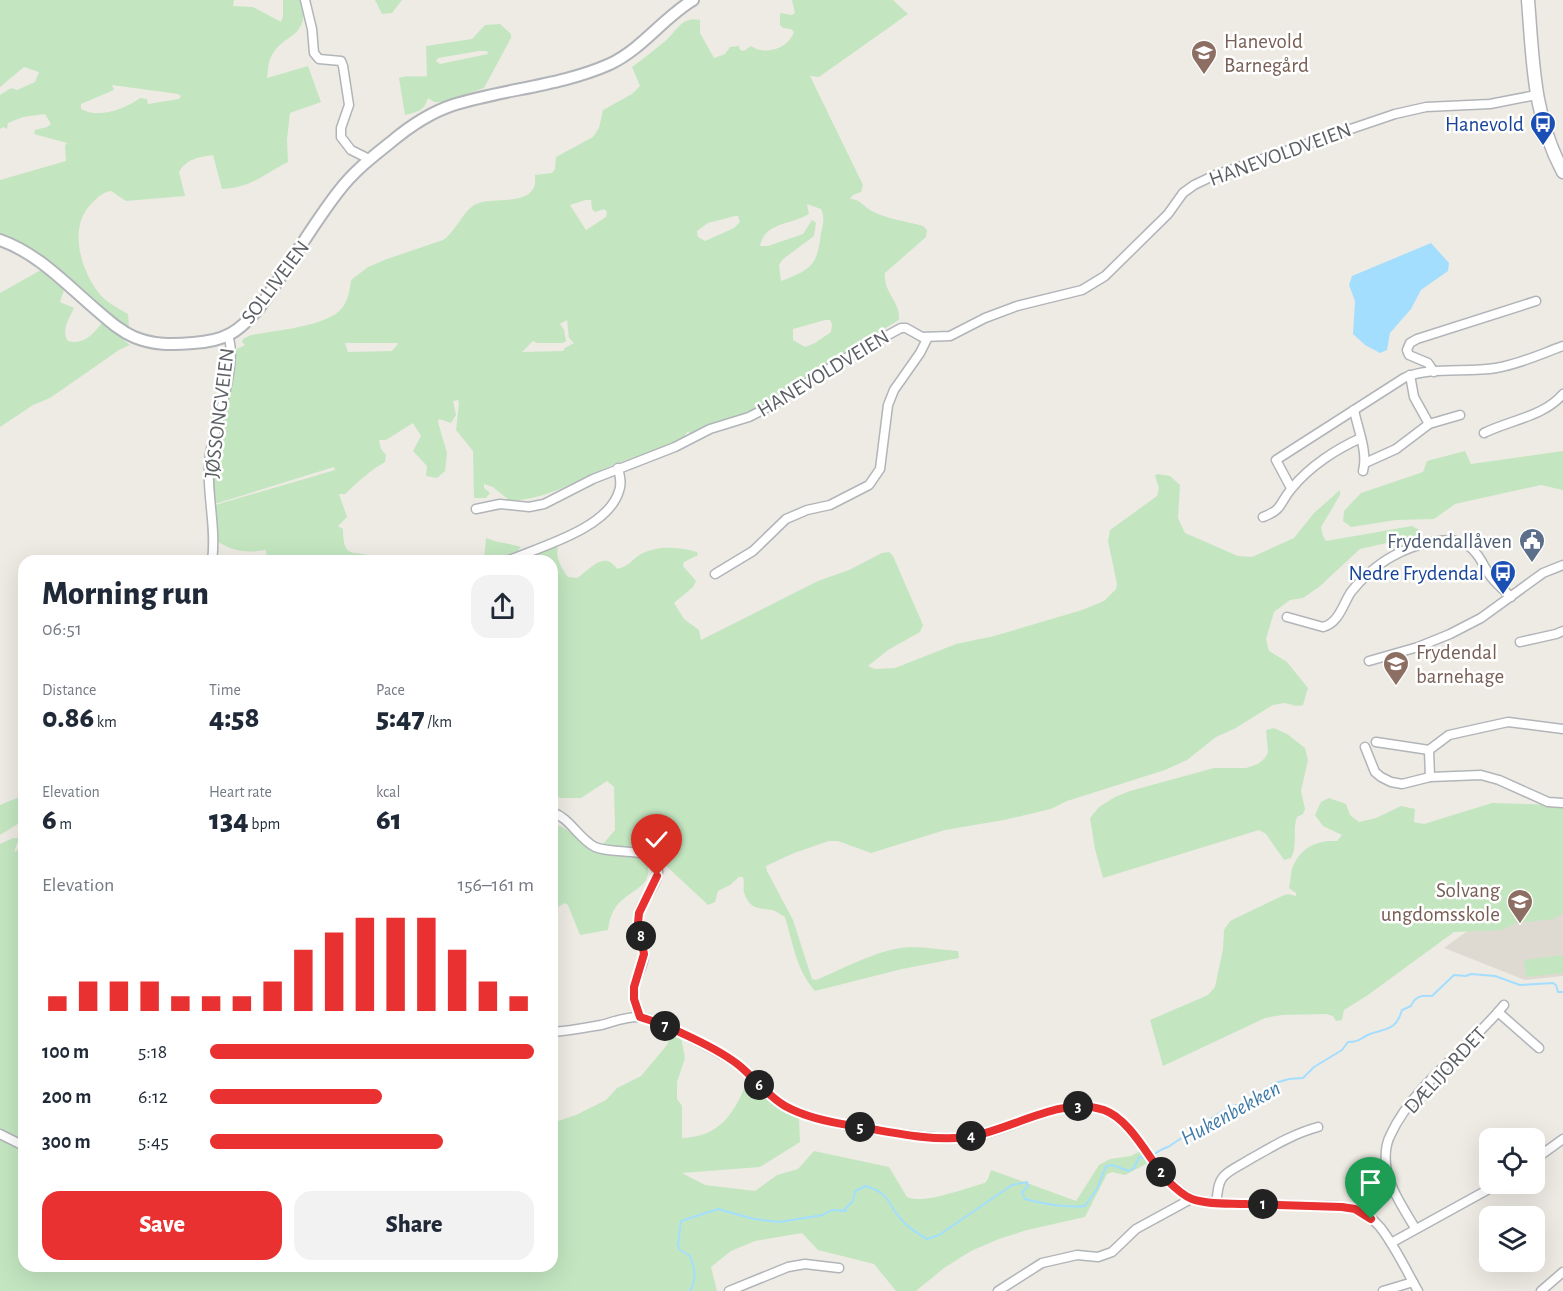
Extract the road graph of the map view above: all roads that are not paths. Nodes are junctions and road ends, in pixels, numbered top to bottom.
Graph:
1 (305, 0) edge
2 (693, 0) edge
3 (1528, 0) edge
4 (1536, 94) junction
5 (369, 159) junction
6 (1563, 172) edge
7 (0, 240) edge
8 (1536, 301) dead end
9 (228, 336) junction
10 (928, 337) junction
11 (1563, 346) edge
12 (1434, 372) junction
13 (1410, 375) junction
14 (1563, 394) edge
15 (1354, 411) junction
16 (1460, 415) dead end
17 (1430, 424) junction
18 (1484, 433) dead end
19 (1360, 438) junction
20 (618, 468) junction
21 (1291, 488) junction
22 (476, 509) dead end
23 (1263, 517) dead end
24 (212, 555) edge
25 (523, 555) edge
26 (1563, 565) edge
27 (715, 574) dead end
28 (1511, 597) junction
29 (1287, 617) dead end
30 (1563, 631) edge
31 (1520, 642) dead end
32 (1369, 661) dead end
33 (1563, 729) edge
34 (1376, 742) dead end
35 (1365, 747) dead end
36 (1429, 750) junction
37 (1430, 777) junction
38 (1563, 803) edge
39 (558, 815) edge
40 (640, 1017) junction
41 (558, 1031) edge
42 (1539, 1048) dead end
43 (1318, 1127) dead end
44 (0, 1134) edge
45 (1563, 1139) edge
46 (18, 1143) edge
47 (1545, 1152) edge
48 (1479, 1194) edge
49 (1191, 1198) junction
50 (1216, 1203) junction
51 (1415, 1228) junction
52 (1391, 1243) junction
53 (839, 1268) dead end
54 (1563, 1272) edge
55 (1413, 1282) junction
56 (729, 1291) edge
57 (998, 1291) edge
58 (1383, 1291) edge
59 (1418, 1291) edge
60 (1541, 1291) edge

1 - 5 street
2 - 5 street, SOLLIVEIEN
3 - 4 main road
4 - 6 main road
4 - 10 street, HANEVOLDVEIEN
5 - 9 street, SOLLIVEIEN
7 - 9 street, SOLLIVEIEN
8 - 12 street
9 - 24 street, JØSSONGVEIEN
10 - 20 street, HANEVOLDVEIEN
10 - 27 street, HANEVOLDVEIEN
11 - 12 street
12 - 13 street
13 - 15 street
13 - 17 street
14 - 18 street
15 - 19 street
15 - 21 street
16 - 17 street
17 - 19 street
19 - 21 street
20 - 22 street, HANEVOLDVEIEN
20 - 25 street
21 - 23 street
26 - 28 street
28 - 29 street
28 - 32 street
30 - 31 street
33 - 36 street
34 - 36 street
35 - 37 street
36 - 37 street
37 - 38 street
39 - 40 street
40 - 41 street
40 - 49 street
42 - 51 street, DÆLIJORDET
43 - 50 street
44 - 46 street
45 - 47 street
48 - 51 street
49 - 50 street
49 - 57 street
50 - 52 street
51 - 52 street
52 - 55 street
53 - 56 street
54 - 60 street
55 - 58 street
55 - 59 street

